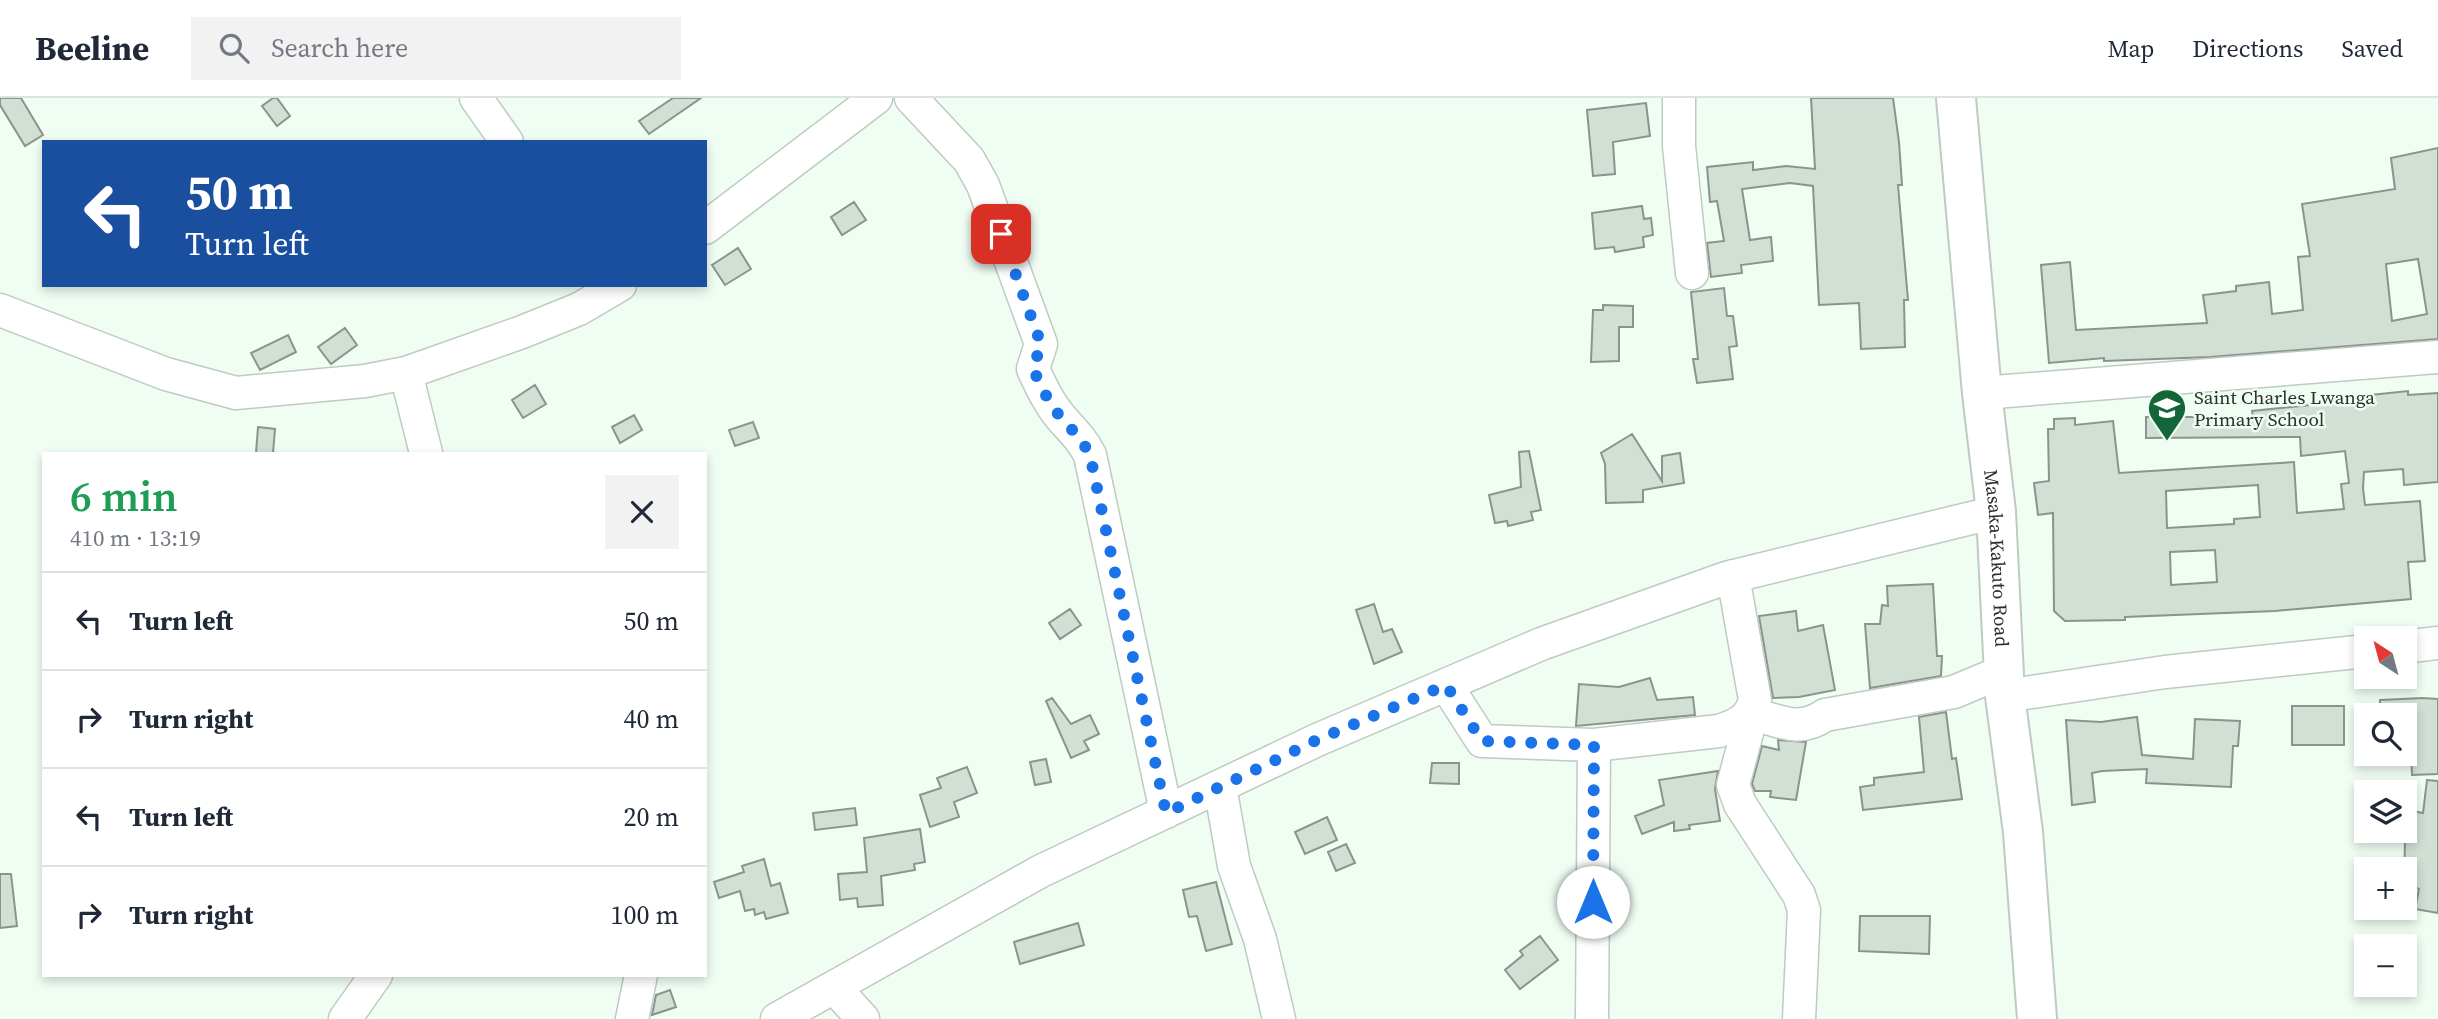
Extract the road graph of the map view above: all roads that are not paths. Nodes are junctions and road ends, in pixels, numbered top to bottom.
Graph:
1 (476, 98) edge
2 (876, 98) edge
3 (911, 98) edge
4 (1679, 98) edge
5 (1956, 98) edge
6 (506, 140) edge
7 (707, 226) edge
8 (1692, 273) dead end
9 (617, 287) edge
10 (0, 310) edge
11 (2438, 357) edge
12 (405, 373) junction
13 (1982, 393) junction
14 (426, 452) edge
15 (1996, 512) junction
16 (1733, 576) junction
17 (2438, 643) edge
18 (2417, 645) edge
19 (2354, 652) edge
20 (2004, 683) junction
21 (1446, 685) junction
22 (1752, 714) junction
23 (1594, 745) junction
24 (1220, 786) junction
25 (1166, 813) junction
26 (375, 977) edge
27 (641, 977) edge
28 (835, 988) junction
29 (345, 1019) edge
30 (632, 1019) edge
31 (777, 1019) edge
32 (863, 1019) edge
33 (1279, 1019) edge
34 (1592, 1019) edge
35 (1798, 1019) edge
36 (2037, 1019) edge

1 - 6 street
2 - 7 street
3 - 25 street
4 - 8 street
5 - 13 highway, Masaka-Kakuto Road
9 - 12 street
10 - 12 street
11 - 13 street
12 - 14 street
13 - 15 highway, Masaka-Kakuto Road
15 - 16 street
15 - 20 highway, Masaka-Kakuto Road
16 - 21 street
16 - 22 street
17 - 18 street
19 - 20 street
20 - 22 street
20 - 36 highway, Masaka-Kakuto Road
21 - 23 street
21 - 24 street
22 - 23 street
22 - 35 street
23 - 34 street
24 - 25 street
24 - 33 street
25 - 28 street
26 - 29 street
27 - 30 street
28 - 31 street
28 - 32 street

